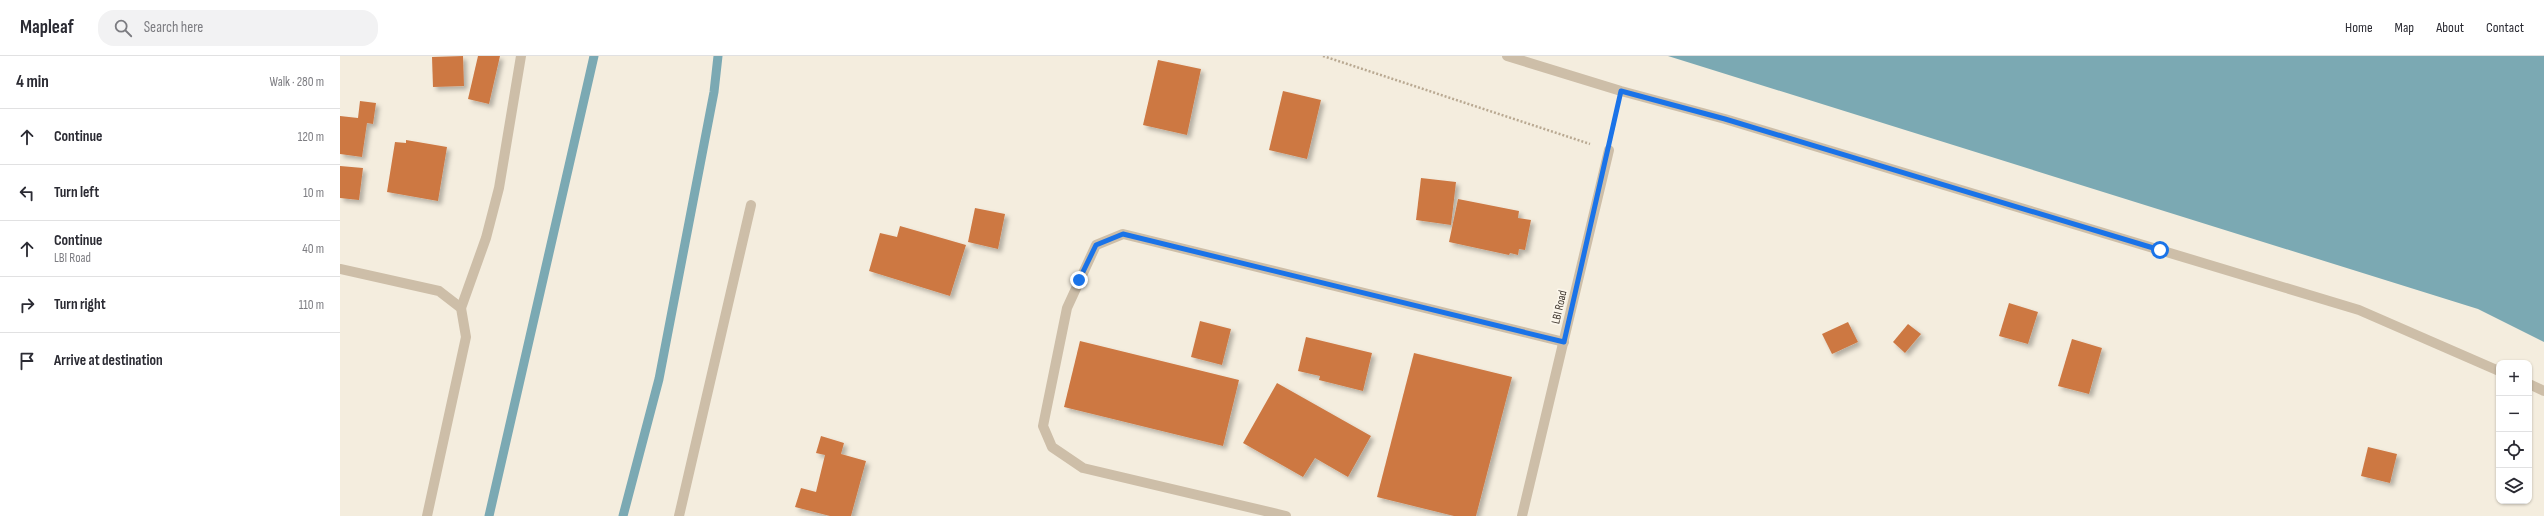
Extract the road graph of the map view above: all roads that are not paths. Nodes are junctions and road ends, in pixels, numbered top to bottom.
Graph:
1 (522, 56) edge
2 (1507, 56) edge
3 (1609, 150) road end
4 (751, 205) dead end
5 (340, 269) edge
6 (461, 308) junction
7 (1564, 342) junction
8 (2496, 370) edge
9 (2532, 385) edge
10 (2544, 391) edge
11 (427, 516) edge
12 (679, 516) edge
13 (1286, 516) edge
14 (1522, 516) edge

1 - 6 street
2 - 8 street
3 - 7 street, LBI Road
4 - 12 street
5 - 6 street
6 - 11 street
7 - 13 street
7 - 14 street, LBI Road
9 - 10 street

